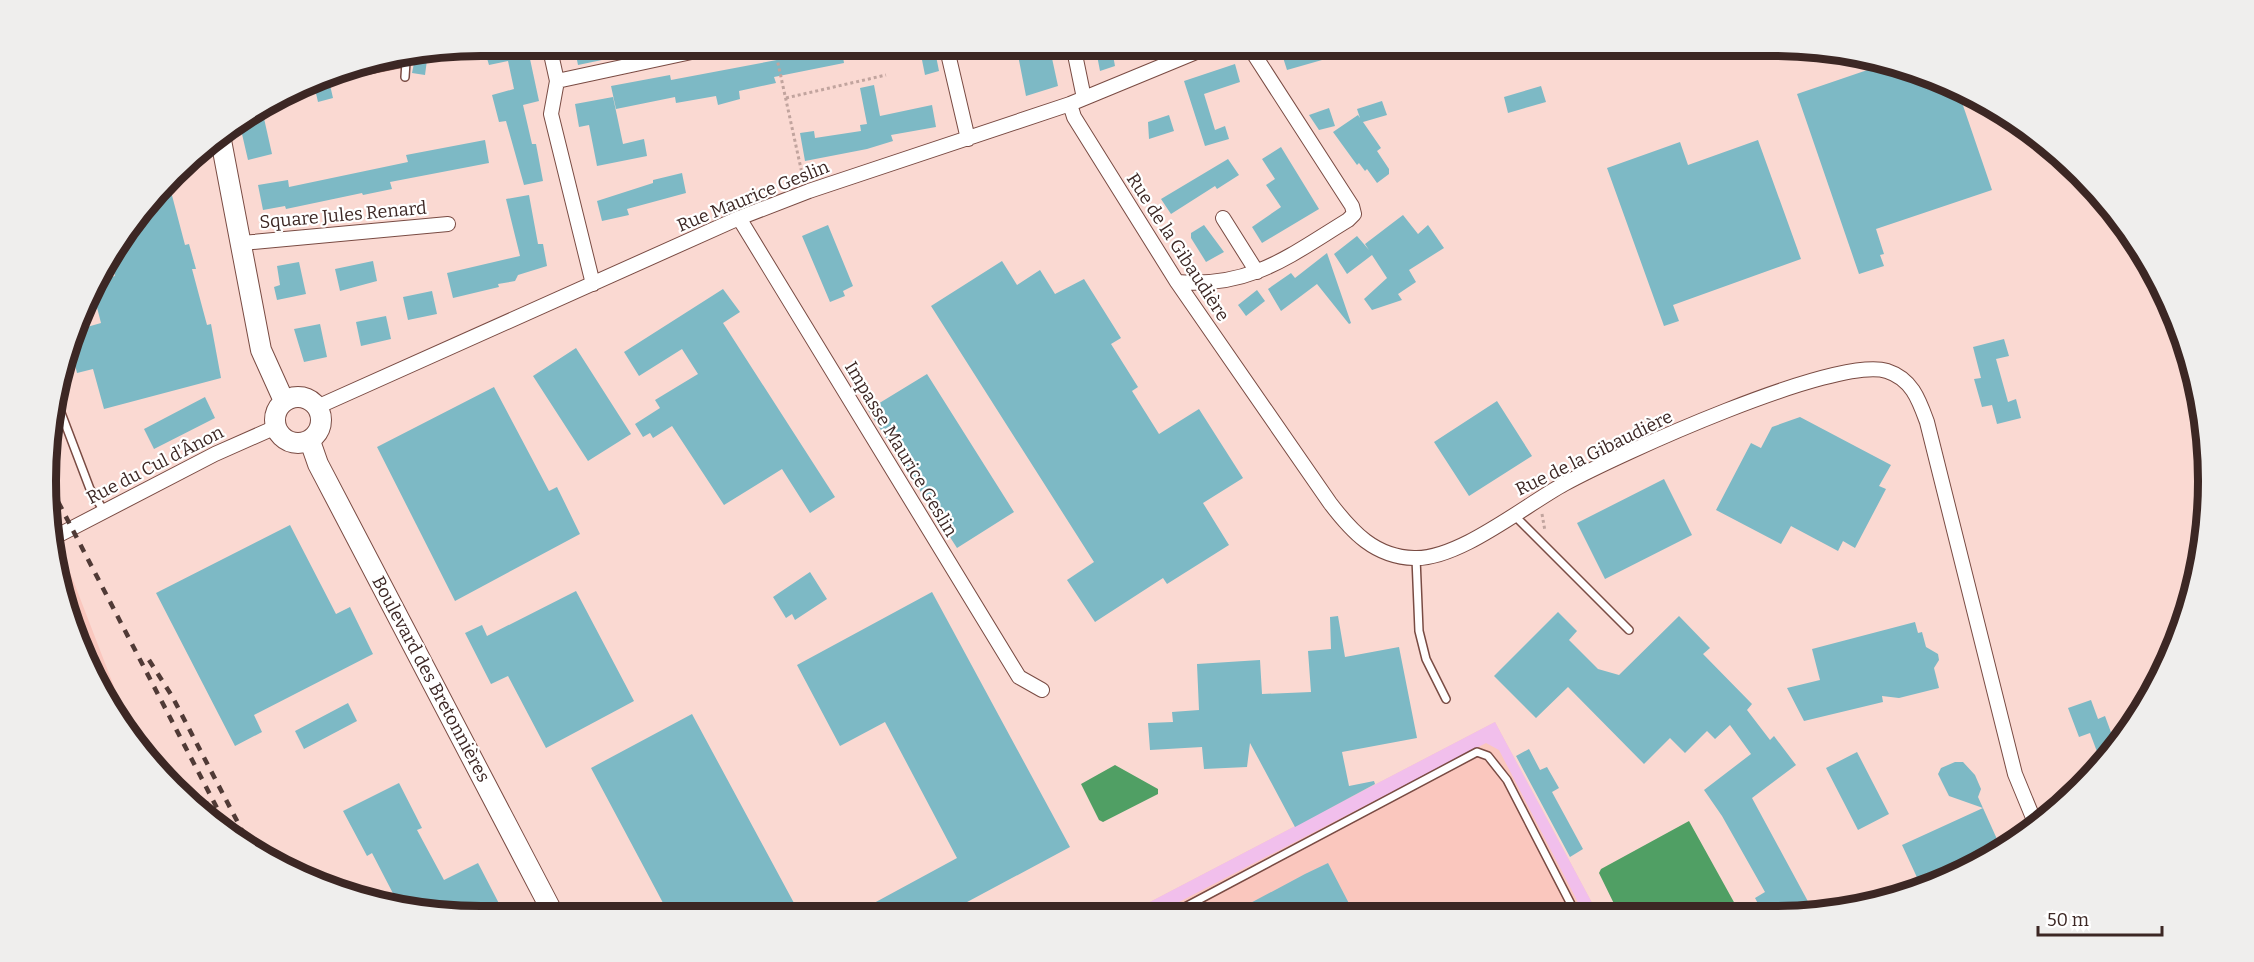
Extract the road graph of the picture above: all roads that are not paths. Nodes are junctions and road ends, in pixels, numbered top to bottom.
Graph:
1 (551, 56) edge
2 (673, 56) edge
3 (949, 56) edge
4 (1075, 56) edge
5 (1186, 56) edge
6 (1255, 56) edge
7 (406, 63) edge
8 (405, 77) dead end
9 (557, 81) junction
10 (1084, 98) junction
11 (1070, 104) junction
12 (968, 139) junction
13 (221, 144) edge
14 (739, 218) junction
15 (1223, 218) dead end
16 (448, 224) dead end
17 (242, 243) junction
18 (1257, 273) junction
19 (1177, 282) junction
20 (592, 284) junction
21 (284, 401) junction
22 (317, 407) junction
23 (61, 414) edge
24 (276, 427) junction
25 (310, 441) junction
26 (104, 511) junction
27 (1513, 514) junction
28 (59, 535) edge
29 (1416, 558) junction
30 (1629, 630) dead end
31 (1042, 690) dead end
32 (1446, 699) dead end
33 (2033, 818) edge
34 (549, 906) edge
35 (1187, 906) edge
36 (1572, 906) edge

1 - 9 street
2 - 9 street
3 - 12 street
4 - 10 street
5 - 10 street, Rue Maurice Geslin
6 - 18 street
7 - 8 lane
9 - 20 street
10 - 11 street, Rue Maurice Geslin
11 - 12 street, Rue Maurice Geslin
11 - 19 street, Rue de la Gibaudière
12 - 14 street, Rue Maurice Geslin
13 - 17 street
14 - 20 street, Rue Maurice Geslin
14 - 31 street, Impasse Maurice Geslin
15 - 18 street
16 - 17 street, Square Jules Renard
17 - 21 street
18 - 19 street
19 - 29 street, Rue de la Gibaudière
20 - 22 street, Rue Maurice Geslin
21 - 22 street
21 - 24 street
22 - 25 street
23 - 26 lane
24 - 25 street
24 - 26 street, Rue du Cul d'Ânon
25 - 34 street, Boulevard des Bretonnières
26 - 28 street, Rue du Cul d'Ânon
27 - 29 street, Rue de la Gibaudière
27 - 30 lane
27 - 33 street, Rue de la Gibaudière
29 - 32 lane
35 - 36 lane

